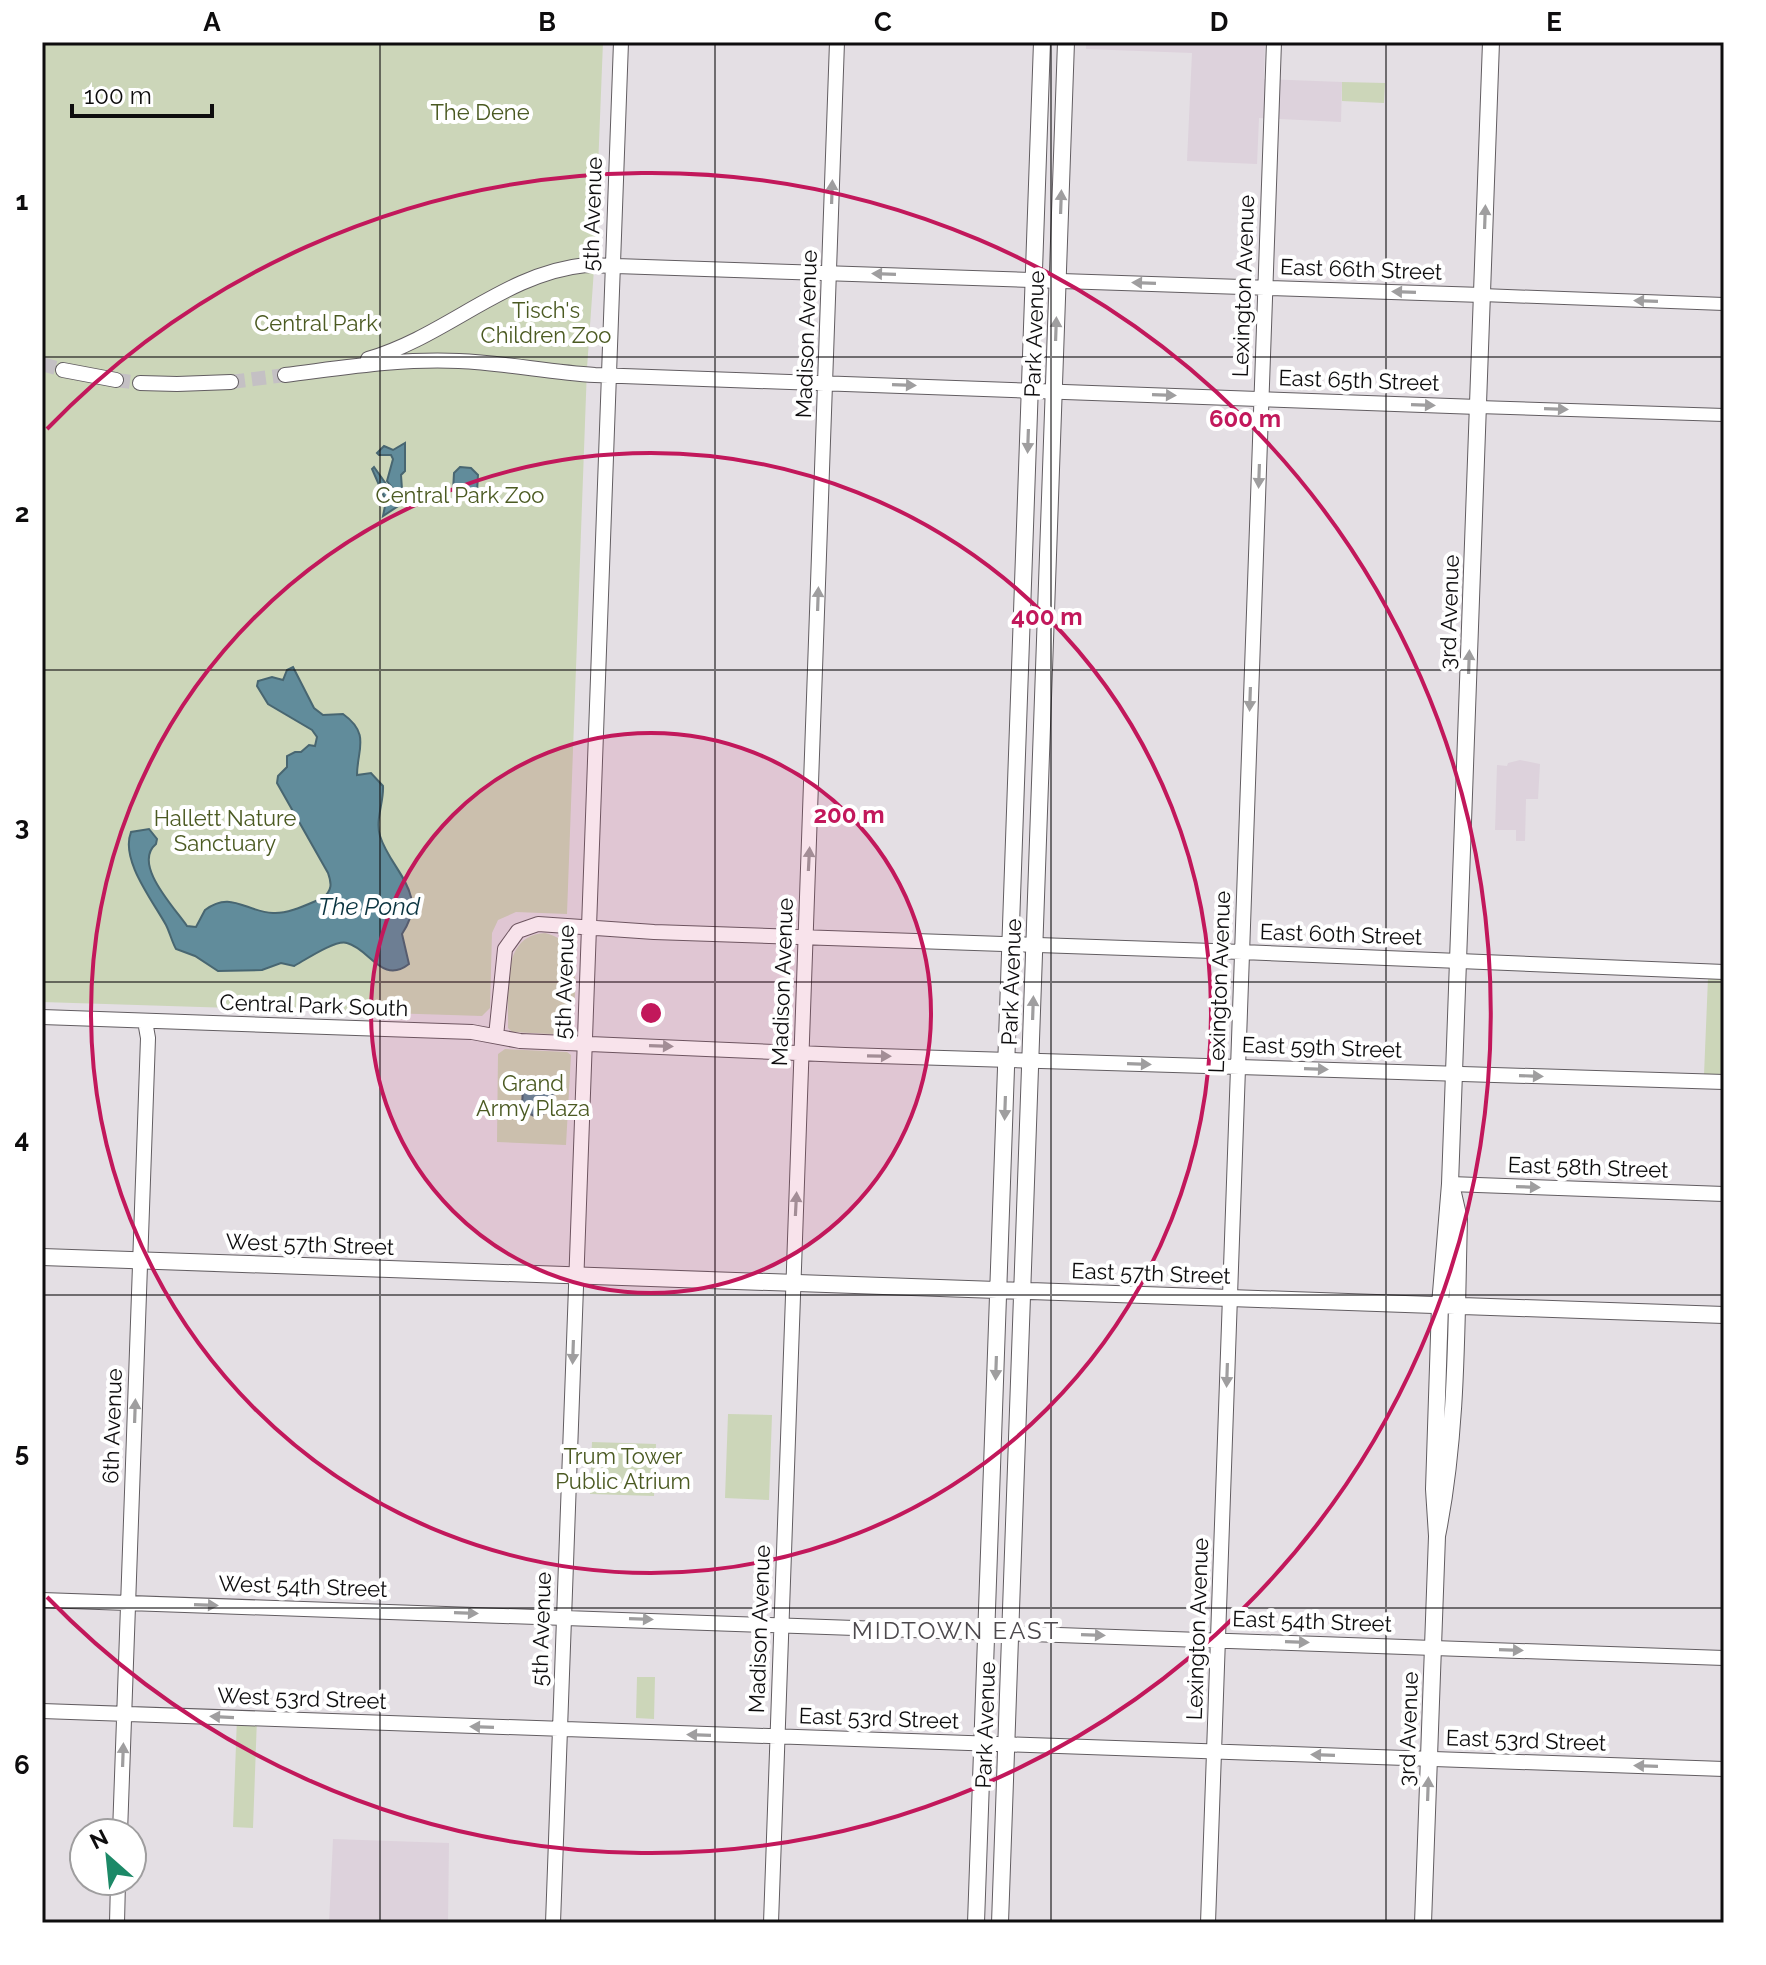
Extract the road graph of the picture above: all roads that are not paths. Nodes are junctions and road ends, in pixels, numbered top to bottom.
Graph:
1 (621, 42) edge
2 (837, 42) edge
3 (1042, 42) edge
4 (1066, 42) edge
5 (1274, 42) edge
6 (1491, 42) edge
7 (612, 265) junction
8 (830, 272) junction
9 (1034, 279) junction
10 (1058, 280) junction
11 (1265, 287) junction
12 (1482, 295) junction
13 (1724, 304) edge
14 (63, 370) tunnel mouth
15 (329, 370) junction
16 (285, 375) tunnel mouth
17 (608, 375) junction
18 (116, 380) tunnel mouth
19 (231, 382) tunnel mouth
20 (826, 382) junction
21 (140, 383) tunnel mouth
22 (1030, 389) junction
23 (1054, 390) junction
24 (1261, 398) junction
25 (1478, 407) junction
26 (1724, 415) edge
27 (588, 929) junction
28 (805, 937) junction
29 (1010, 946) junction
30 (1035, 947) junction
31 (1242, 952) junction
32 (1457, 961) junction
33 (1724, 972) edge
34 (42, 1017) edge
35 (145, 1021) junction
36 (496, 1036) junction
37 (583, 1043) junction
38 (801, 1052) junction
39 (1006, 1059) junction
40 (1031, 1060) junction
41 (1238, 1067) junction
42 (1453, 1073) junction
43 (1724, 1082) edge
44 (1450, 1184) junction
45 (1724, 1194) edge
46 (1458, 1248) junction
47 (42, 1257) edge
48 (141, 1260) junction
49 (576, 1274) junction
50 (1442, 1277) junction
51 (793, 1282) junction
52 (998, 1290) junction
53 (1022, 1290) junction
54 (1230, 1298) junction
55 (1448, 1305) junction
56 (1724, 1315) edge
57 (42, 1600) edge
58 (128, 1603) junction
59 (563, 1617) junction
60 (781, 1624) junction
61 (987, 1631) junction
62 (1010, 1632) junction
63 (1219, 1640) junction
64 (1433, 1646) junction
65 (1724, 1658) edge
66 (42, 1711) edge
67 (124, 1714) junction
68 (560, 1730) junction
69 (777, 1737) junction
70 (983, 1743) junction
71 (1006, 1744) junction
72 (1215, 1751) junction
73 (1429, 1759) junction
74 (1724, 1769) edge
75 (121, 1817) edge
76 (118, 1897) edge
77 (117, 1923) edge
78 (553, 1923) edge
79 (771, 1923) edge
80 (976, 1923) edge
81 (1000, 1923) edge
82 (1208, 1923) edge
83 (1423, 1923) edge

1 - 7 main road, 5th Avenue
8 -> 2 main road, Madison Avenue
3 - 9 main road, Park Avenue
10 -> 4 main road, Park Avenue
5 - 11 main road, Lexington Avenue
12 -> 6 main road, 3rd Avenue
7 - 8 main road, East 66th Street
7 - 15 main road, East 66th Street
7 - 17 main road, 5th Avenue
9 -> 8 main road, East 66th Street
8 - 20 main road, Madison Avenue
9 - 10 main road, East 66th Street
9 - 22 main road, Park Avenue
11 -> 10 main road, East 66th Street
23 -> 10 main road, Park Avenue
12 -> 11 main road, East 66th Street
11 - 24 main road, Lexington Avenue
13 -> 12 street, East 66th Street
12 - 25 main road, 3rd Avenue
14 - 18 main road
15 - 16 main road
15 - 17 main road, East 65th Street
17 - 20 main road, East 65th Street
17 - 27 main road, 5th Avenue
19 - 21 main road
20 -> 22 main road, East 65th Street
28 -> 20 main road, Madison Avenue
22 - 23 main road, East 65th Street
22 -> 29 main road, Park Avenue
23 -> 24 main road, East 65th Street
23 - 30 main road, Park Avenue
24 -> 25 main road, East 65th Street
24 -> 31 main road, Lexington Avenue
25 -> 26 street, East 65th Street
32 -> 25 main road, 3rd Avenue
27 - 28 main road, East 60th Street
27 - 36 main road, East 60th Street
27 - 37 main road, 5th Avenue
28 - 29 main road, East 60th Street
28 - 38 main road, Madison Avenue
29 - 30 main road, East 60th Street
29 - 39 main road, Park Avenue
30 - 31 main road, East 60th Street
40 -> 30 main road, Park Avenue
31 - 32 main road, East 60th Street
31 - 41 main road, Lexington Avenue
32 - 33 main road, East 60th Street
32 - 42 main road, 3rd Avenue
34 - 35 main road, Central Park South
35 - 36 main road, Central Park South
35 - 48 main road, 6th Avenue
36 - 37 main road, Central Park South
37 -> 38 main road, East 59th Street
37 - 49 main road, 5th Avenue
38 -> 39 main road, East 59th Street
51 -> 38 main road, Madison Avenue
39 - 40 main road, East 59th Street
39 -> 52 main road, Park Avenue
40 -> 41 main road, East 59th Street
40 - 53 main road, Park Avenue
41 -> 42 main road, East 59th Street
41 - 54 main road, Lexington Avenue
42 -> 43 main road, East 59th Street
42 - 44 main road, 3rd Avenue
44 -> 45 main road, East 58th Street
44 - 46 main road, 3rd Avenue
44 - 50 main road, 3rd Avenue
46 - 50 main road
46 - 55 main road, 3rd Avenue
47 - 48 main road, West 57th Street
48 - 49 main road, West 57th Street
58 -> 48 main road, 6th Avenue
49 - 51 main road, East 57th Street
49 -> 59 main road, 5th Avenue
50 - 55 main road, 3rd Avenue
51 - 52 main road, East 57th Street
51 - 60 main road, Madison Avenue
52 - 53 main road, East 57th Street
52 -> 61 main road, Park Avenue
53 - 54 main road, East 57th Street
53 - 62 main road, Park Avenue
54 - 55 main road, East 57th Street
54 -> 63 main road, Lexington Avenue
55 - 56 main road, East 57th Street
55 - 64 main road, 3rd Avenue
57 - 58 main road, West 54th Street
58 -> 59 main road, West 54th Street
58 - 67 main road, 6th Avenue
59 -> 60 main road, East 54th Street
59 - 68 main road, 5th Avenue
60 - 61 main road, East 54th Street
60 - 69 main road, Madison Avenue
61 - 62 main road, East 54th Street
61 - 70 main road, Park Avenue
62 -> 63 main road, East 54th Street
62 - 71 main road, Park Avenue
63 -> 64 main road, East 54th Street
63 - 72 main road, Lexington Avenue
64 -> 65 main road, East 54th Street
64 - 73 main road, 3rd Avenue
66 - 67 main road, West 53rd Street
68 -> 67 main road, West 53rd Street
75 -> 67 main road, 6th Avenue
69 -> 68 main road, East 53rd Street
68 - 78 main road, 5th Avenue
69 - 70 main road, East 53rd Street
69 - 79 main road, Madison Avenue
70 - 71 main road, East 53rd Street
70 - 80 main road, Park Avenue
71 - 72 main road, East 53rd Street
71 - 81 main road, Park Avenue
73 -> 72 main road, East 53rd Street
72 - 82 main road, Lexington Avenue
74 -> 73 main road, East 53rd Street
83 -> 73 main road, 3rd Avenue
76 - 77 main road

